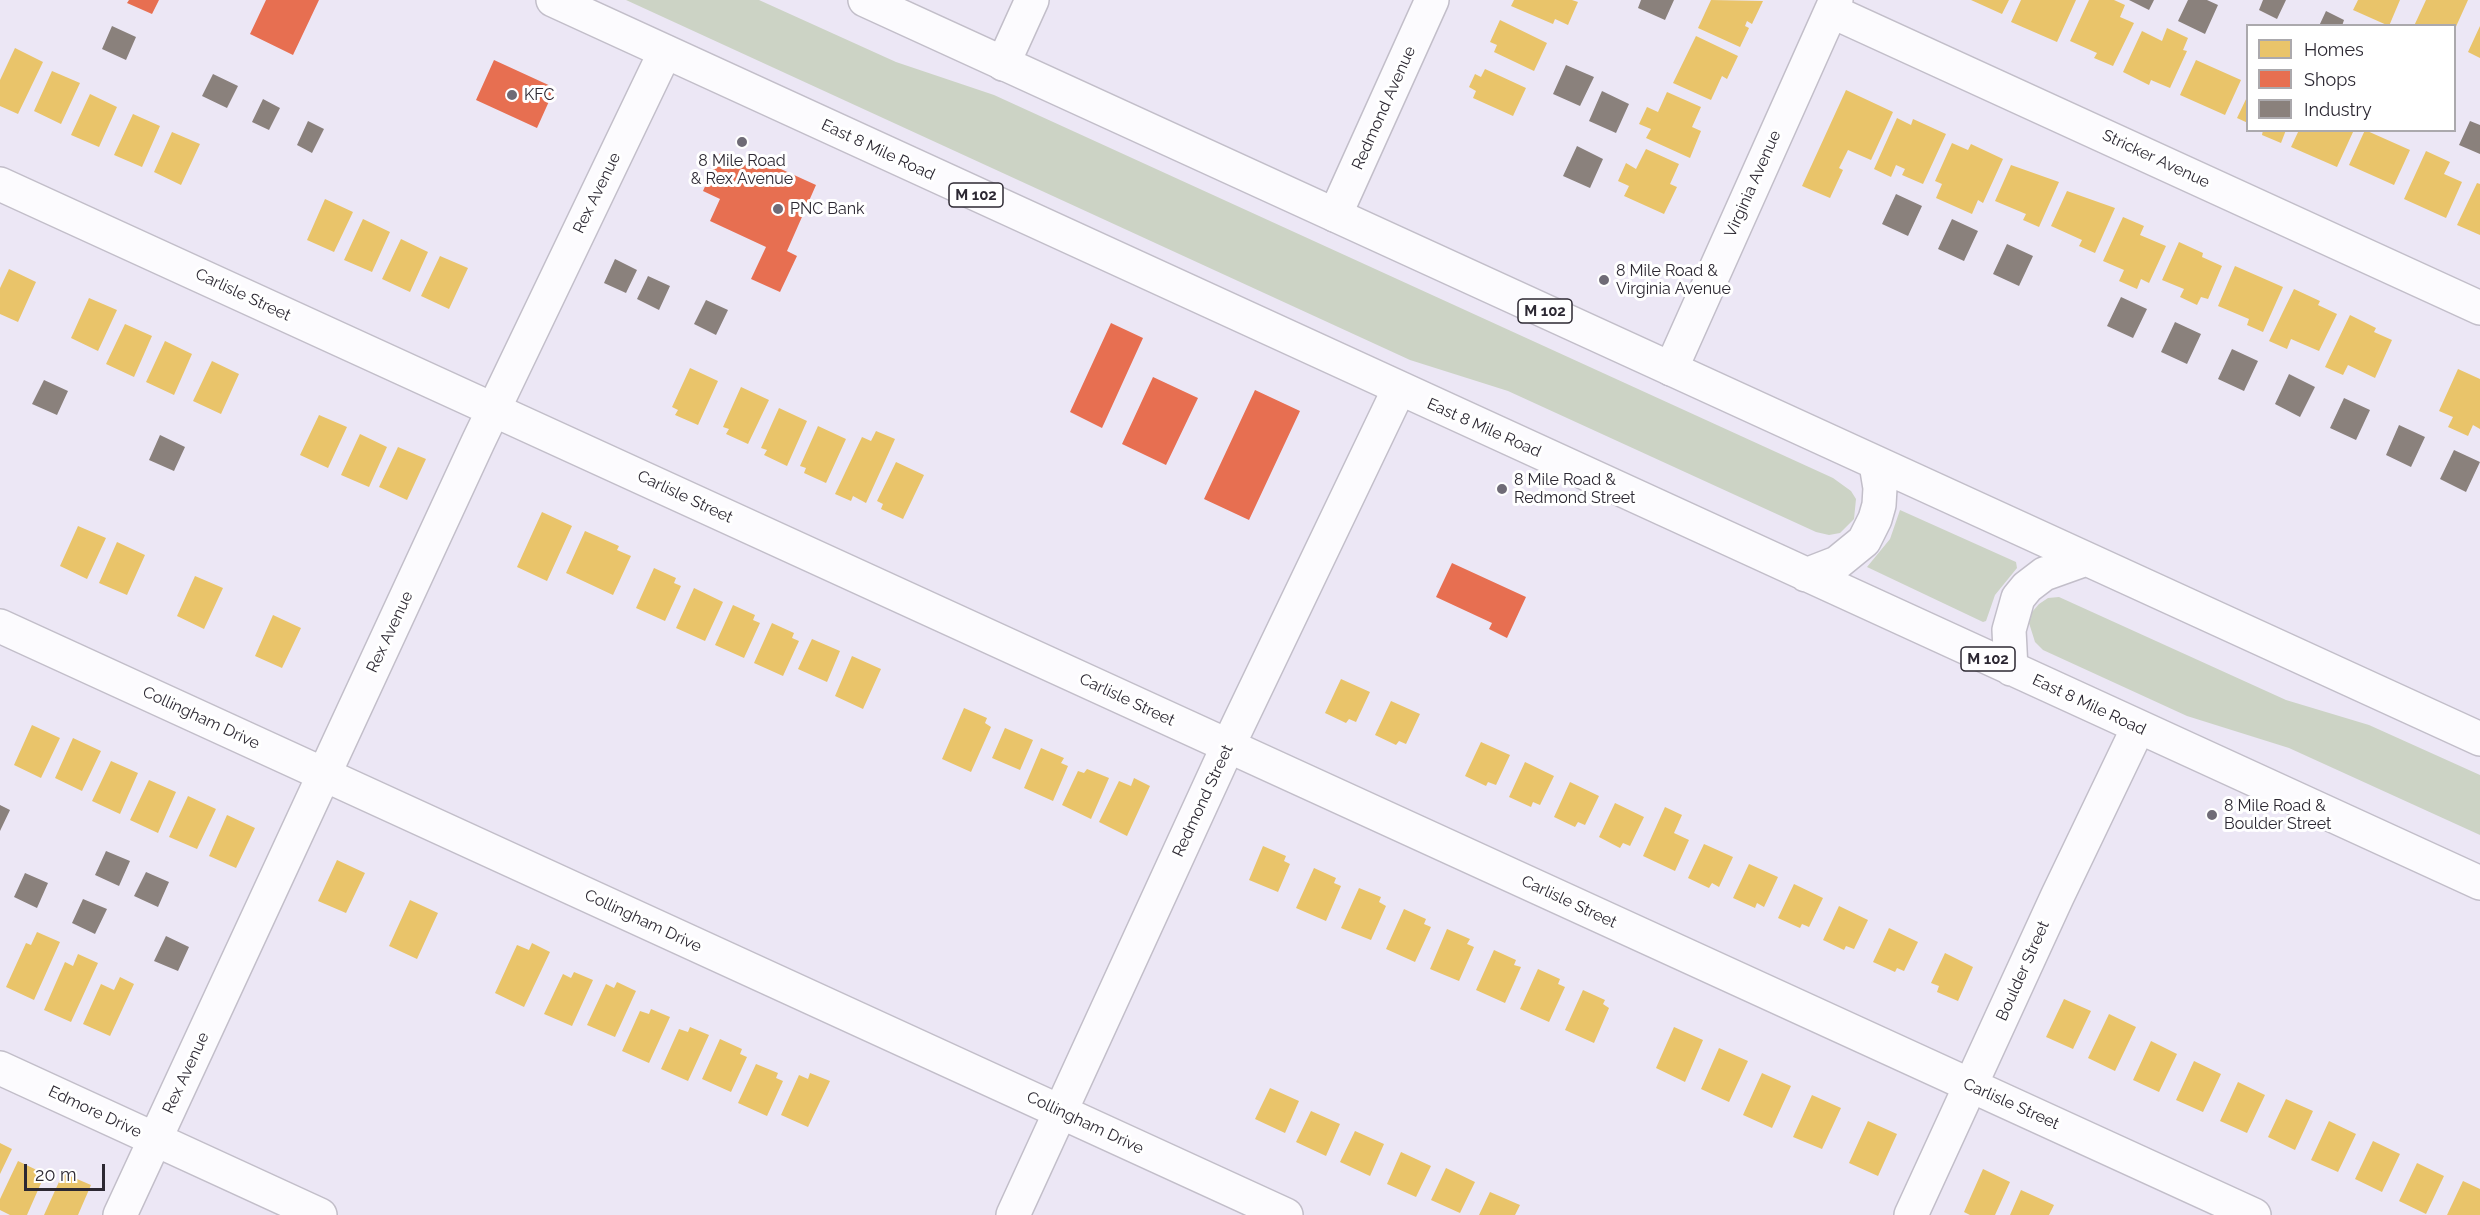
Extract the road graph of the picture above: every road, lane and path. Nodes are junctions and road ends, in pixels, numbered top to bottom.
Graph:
1 (553, 0) edge
2 (865, 0) edge
3 (1032, 0) edge
4 (1432, 0) edge
5 (1834, 5) edge
6 (665, 52) junction
7 (1003, 64) junction
8 (0, 184) edge
9 (1335, 215) junction
10 (2480, 308) edge
11 (1671, 369) junction
12 (1399, 389) junction
13 (494, 409) junction
14 (1876, 464) junction
15 (2086, 559) junction
16 (1806, 575) junction
17 (0, 626) edge
18 (2011, 669) junction
19 (2138, 728) junction
20 (2480, 740) edge
21 (1228, 746) junction
22 (324, 775) junction
23 (2480, 883) edge
24 (0, 1068) edge
25 (1970, 1086) junction
26 (1061, 1113) junction
27 (156, 1140) junction
28 (120, 1215) edge
29 (320, 1215) edge
30 (1012, 1215) edge
31 (1286, 1215) edge
32 (1911, 1215) edge
33 (2254, 1215) edge

1 - 6 main road, East 8 Mile Road / M 102
2 - 7 main road, M 102
3 - 7 main road
4 - 9 main road, Redmond Avenue
5 - 10 main road, Stricker Avenue
5 - 11 main road, Virginia Avenue
6 - 12 main road, East 8 Mile Road / M 102
6 - 13 main road, Rex Avenue
7 - 9 main road, M 102
8 - 13 main road, Carlisle Street
9 - 11 main road, M 102
11 - 14 main road, M 102
12 - 16 main road, East 8 Mile Road / M 102
12 - 21 main road, Redmond Street
13 - 21 main road, Carlisle Street
13 - 22 main road, Rex Avenue
14 - 15 main road, M 102
14 - 16 main road
15 - 18 main road
15 - 20 main road, M 102
16 - 18 main road, East 8 Mile Road / M 102
17 - 22 main road, Collingham Drive
18 - 19 main road, East 8 Mile Road / M 102
19 - 23 main road, East 8 Mile Road / M 102
19 - 25 main road, Boulder Street
21 - 25 main road, Carlisle Street
21 - 26 main road, Redmond Street
22 - 26 main road, Collingham Drive
22 - 27 main road, Rex Avenue
24 - 27 main road, Edmore Drive
25 - 32 main road, Boulder Street
25 - 33 main road, Carlisle Street
26 - 30 main road, Redmond Street
26 - 31 main road, Collingham Drive
27 - 28 main road, Rex Avenue
27 - 29 main road, Edmore Drive

